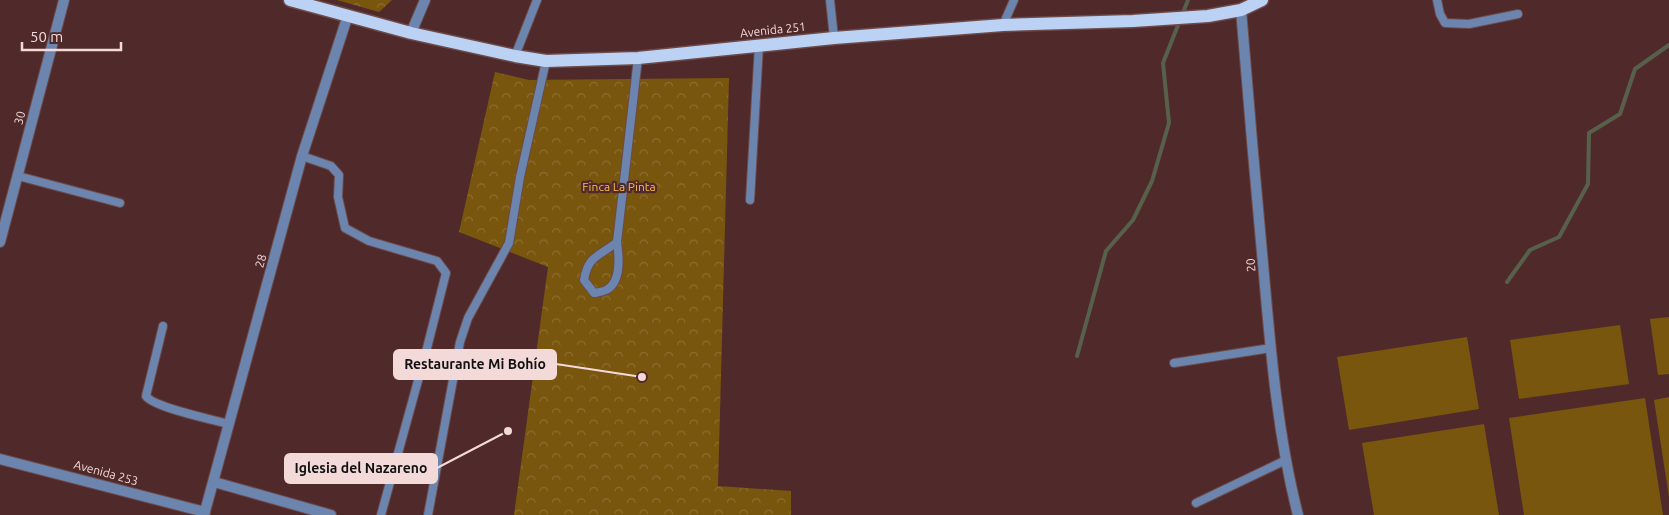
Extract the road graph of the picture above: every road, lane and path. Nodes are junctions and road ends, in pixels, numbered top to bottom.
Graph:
1 (64, 0) edge
2 (290, 0) edge
3 (425, 0) edge
4 (537, 0) edge
5 (830, 0) edge
6 (1005, 0) edge
7 (1014, 0) edge
8 (1262, 0) edge
9 (1437, 0) edge
10 (1241, 10) junction
11 (1009, 11) junction
12 (1518, 14) dead end
13 (348, 15) junction
14 (1003, 25) junction
15 (411, 33) junction
16 (834, 38) junction
17 (759, 45) junction
18 (515, 56) junction
19 (638, 58) junction
20 (546, 61) junction
21 (302, 156) junction
22 (18, 176) junction
23 (750, 200) dead end
24 (120, 203) dead end
25 (0, 242) edge
26 (617, 242) junction
27 (163, 326) dead end
28 (1271, 348) junction
29 (1174, 363) dead end
30 (229, 424) junction
31 (0, 459) edge
32 (1286, 460) junction
33 (214, 482) junction
34 (1196, 503) dead end
35 (205, 514) edge
36 (331, 515) edge
37 (381, 515) edge
38 (428, 515) edge
39 (1298, 515) edge

1 - 22 street, 30
2 - 13 main road, Avenida 251
3 - 15 street
4 - 18 lane
5 - 16 lane
6 - 11 lane
7 - 11 lane
8 - 10 main road, Avenida 251
9 - 12 lane
10 - 14 main road, Avenida 251
10 - 28 street, 20
11 - 14 lane
13 - 15 main road, Avenida 251
13 - 21 street, 28
14 - 16 main road, Avenida 251
15 - 18 main road, Avenida 251
16 - 17 main road, Avenida 251
17 - 19 main road, Avenida 251
17 - 23 lane
18 - 20 main road, Avenida 251
19 - 20 main road, Avenida 251
19 - 26 lane
20 - 38 lane
21 - 30 street, 28
21 - 37 lane
22 - 24 lane
22 - 25 street, 30
26 - 26 lane
27 - 30 lane
28 - 29 lane
28 - 32 street, 20
30 - 33 street, 28
31 - 35 street, Avenida 253
32 - 34 lane
32 - 39 street, 20
33 - 35 street, 28
33 - 36 street

